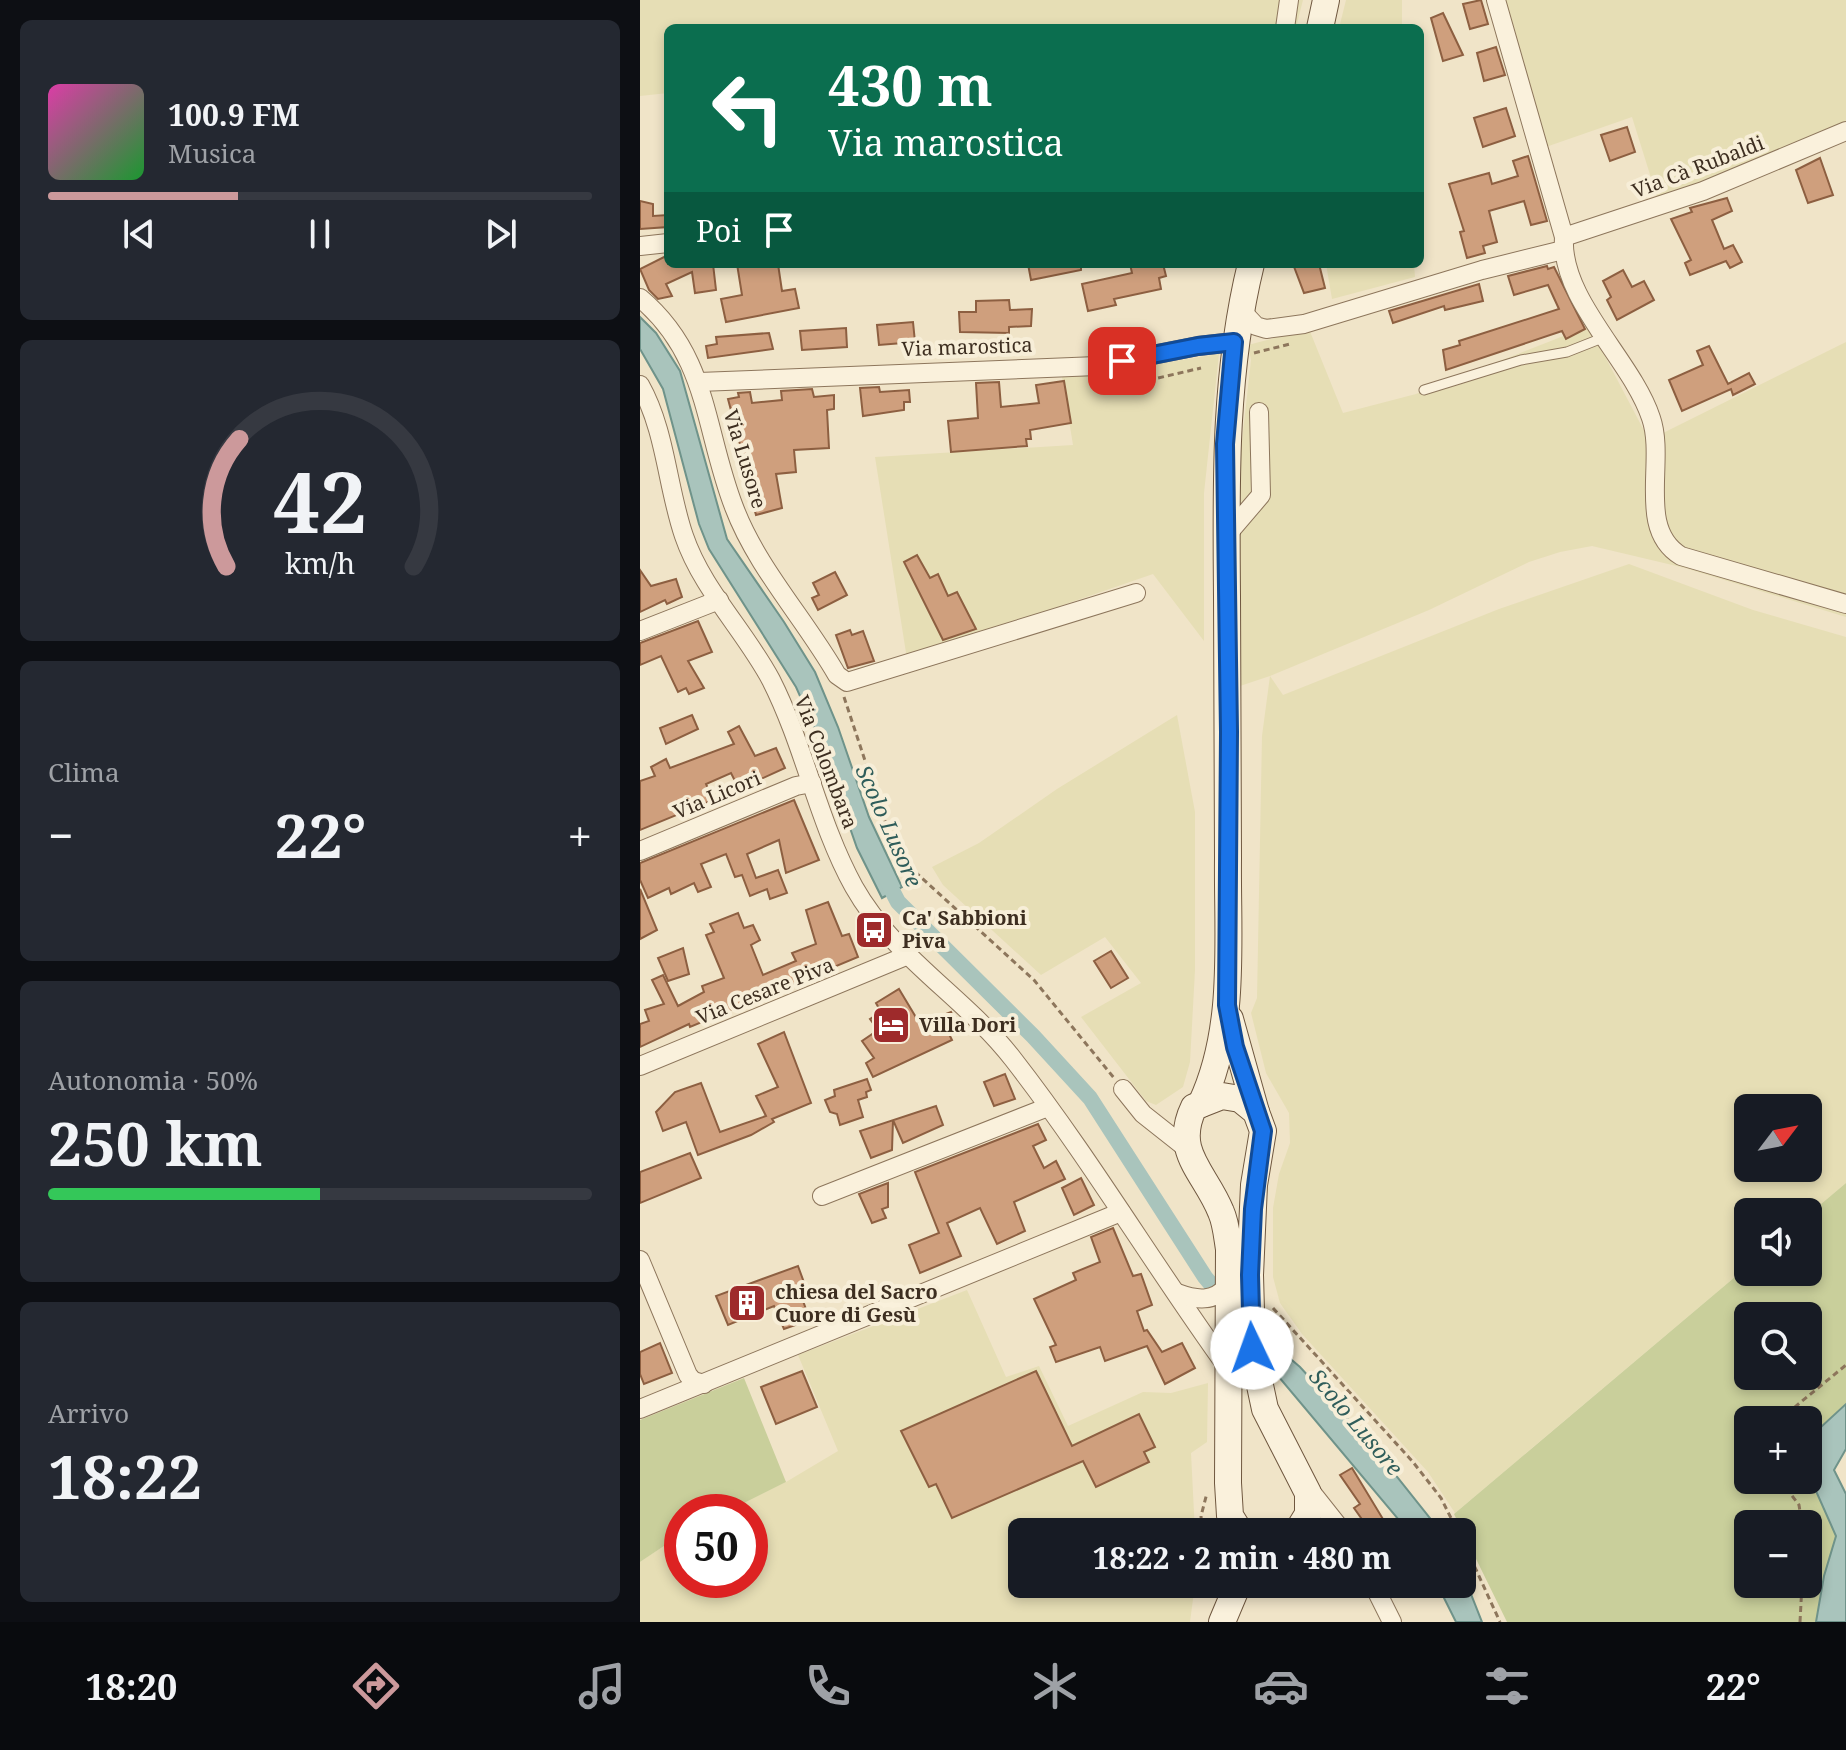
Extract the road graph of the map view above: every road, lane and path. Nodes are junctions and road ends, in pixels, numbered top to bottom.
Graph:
1 (1289, 0) edge
2 (1326, 0) edge
3 (1339, 0) edge
4 (1496, 0) edge
5 (1286, 24) edge
6 (1321, 24) edge
7 (1333, 24) edge
8 (1846, 131) edge
9 (664, 243) edge
10 (1563, 244) junction
11 (640, 246) edge
12 (1250, 268) edge
13 (640, 298) edge
14 (1240, 309) junction
15 (1605, 337) junction
16 (1234, 342) junction
17 (1097, 366) junction
18 (1201, 368) dead end
19 (699, 382) junction
20 (640, 385) edge
21 (1424, 390) dead end
22 (645, 412) edge
23 (1259, 412) dead end
24 (1226, 484) junction
25 (1263, 487) junction
26 (1226, 536) junction
27 (1136, 593) dead end
28 (719, 600) junction
29 (1846, 604) edge
30 (640, 631) edge
31 (842, 679) junction
32 (812, 783) junction
33 (640, 851) edge
34 (906, 956) junction
35 (1227, 1005) junction
36 (640, 1066) edge
37 (1123, 1089) joint
38 (1197, 1106) junction
39 (1048, 1107) junction
40 (1256, 1112) junction
41 (1158, 1124) junction
42 (1186, 1148) junction
43 (822, 1196) dead end
44 (1121, 1212) junction
45 (640, 1260) edge
46 (1230, 1286) junction
47 (1177, 1293) junction
48 (1270, 1301) dead end
49 (1846, 1365) edge
50 (1227, 1367) junction
51 (704, 1384) junction
52 (1796, 1406) edge
53 (640, 1409) edge
54 (1305, 1484) junction
55 (1233, 1518) edge
56 (1306, 1518) edge
57 (1332, 1518) edge
58 (1451, 1518) edge
59 (1476, 1570) edge
60 (1224, 1598) edge
61 (1232, 1598) edge
62 (1379, 1598) edge
63 (1801, 1598) edge
64 (1222, 1622) edge
65 (1392, 1622) edge
66 (1500, 1622) edge
67 (1800, 1622) edge

1 - 5 street
2 - 6 main road
3 - 7 street
4 - 10 street
8 - 10 street, Via Cà Rubaldi
9 - 11 street
10 - 14 street, Via Cà Rubaldi
10 - 15 street
12 - 14 main road
13 - 19 street, Via Lusore
14 - 16 main road
15 - 21 lane
15 - 29 street
16 - 17 street, Via marostica
16 - 24 main road
17 - 18 path
17 - 19 street, Via marostica
19 - 31 street, Via Lusore
20 - 22 street, Via Colombara
22 - 28 street, Via Colombara
23 - 25 street
24 - 25 street
24 - 26 main road
25 - 26 street
26 - 35 main road
27 - 31 street
28 - 30 street
28 - 32 street, Via Colombara
31 - 37 path
32 - 33 street, Via Licori
32 - 34 street, Via Colombara
34 - 36 street, Via Cesare Piva
34 - 39 street, Via Colombara
35 - 38 main road
35 - 40 main road
37 - 41 street
38 - 40 main road
38 - 41 street
38 - 42 main road
39 - 43 street
39 - 44 street, Via Colombara
40 - 46 main road
41 - 42 street
42 - 46 main road
44 - 47 street, Via Colombara
44 - 51 street
45 - 51 street
46 - 47 street
46 - 50 main road
46 - 54 main road
47 - 50 street, Via Colombara
48 - 58 path
49 - 52 path
50 - 55 main road
51 - 53 street
54 - 56 main road
54 - 57 street
59 - 66 path
60 - 64 main road
61 - 64 main road
62 - 65 street
63 - 67 path

